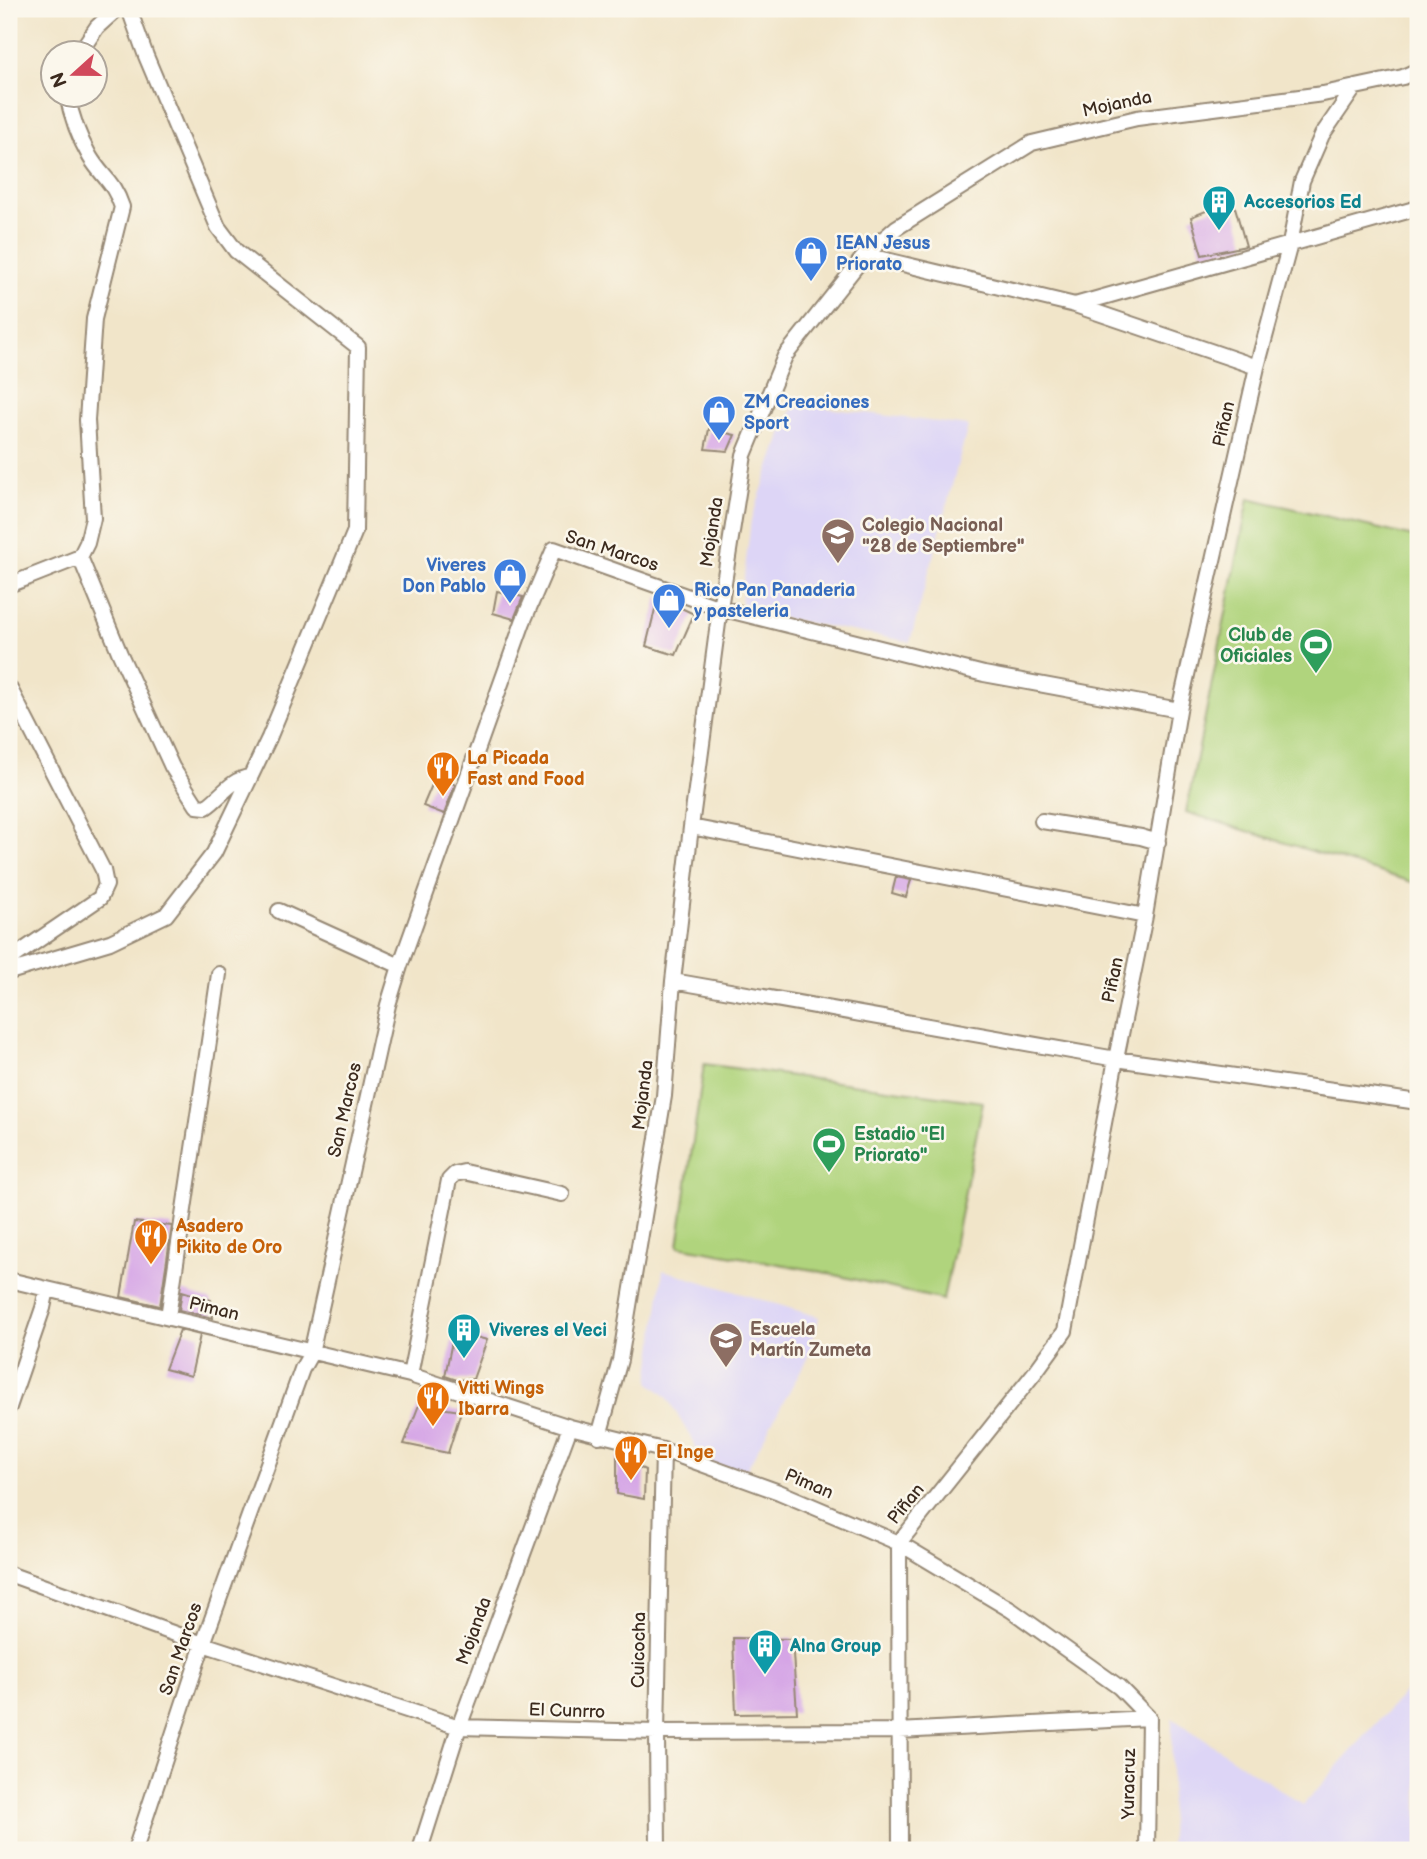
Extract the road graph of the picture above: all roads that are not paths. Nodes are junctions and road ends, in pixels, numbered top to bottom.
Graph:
1 (117, 9) edge
2 (129, 9) edge
3 (90, 38) edge
4 (1418, 71) edge
5 (1355, 87) junction
6 (70, 108) edge
7 (1418, 208) edge
8 (1290, 244) junction
9 (865, 255) junction
10 (1075, 305) junction
11 (1257, 367) junction
12 (80, 557) junction
13 (9, 584) edge
14 (720, 608) junction
15 (9, 687) edge
16 (1180, 710) junction
17 (250, 777) junction
18 (1042, 821) dead end
19 (691, 827) junction
20 (1158, 842) junction
21 (279, 911) dead end
22 (1146, 916) junction
23 (9, 960) edge
24 (400, 967) junction
25 (9, 972) edge
26 (219, 974) dead end
27 (673, 981) junction
28 (1116, 1059) junction
29 (1418, 1102) edge
30 (562, 1194) dead end
31 (9, 1280) edge
32 (47, 1289) junction
33 (168, 1317) junction
34 (311, 1353) junction
35 (410, 1375) junction
36 (9, 1407) edge
37 (570, 1427) junction
38 (599, 1436) junction
39 (663, 1450) junction
40 (899, 1543) junction
41 (9, 1574) edge
42 (202, 1644) junction
43 (1149, 1718) junction
44 (459, 1727) junction
45 (898, 1731) junction
46 (657, 1732) junction
47 (135, 1850) edge
48 (419, 1850) edge
49 (659, 1850) edge
50 (900, 1850) edge
51 (1147, 1850) edge

1 - 3 street
2 - 17 street
4 - 5 street, Mojanda
5 - 8 street, Piñan
5 - 9 street, Mojanda
6 - 12 street
7 - 8 street
8 - 10 street
8 - 11 street, Piñan
9 - 10 street
9 - 14 street, Mojanda
10 - 11 street
11 - 16 street, Piñan
12 - 13 street
12 - 17 street
14 - 16 street
14 - 19 street, Mojanda
14 - 24 street, San Marcos
15 - 23 street
16 - 20 street, Piñan
17 - 25 street
18 - 20 street
19 - 22 street
19 - 27 street, Mojanda
20 - 22 street, Piñan
21 - 24 street
22 - 28 street, Piñan
24 - 34 street, San Marcos
26 - 33 street
27 - 28 street
27 - 38 street, Mojanda
28 - 29 street
28 - 40 street, Piñan
30 - 35 street
31 - 32 street, Piman
32 - 33 street, Piman
32 - 36 street
33 - 34 street, Piman
34 - 35 street, Piman
34 - 42 street, San Marcos
35 - 37 street, Piman
37 - 38 street, Piman
37 - 44 street, Mojanda
38 - 39 street, Piman
39 - 40 street, Piman
39 - 46 street, Cuicocha
40 - 43 street, Piman
40 - 45 street, Piñan
41 - 42 street, El Cunrro
42 - 44 street, El Cunrro
42 - 47 street, San Marcos
43 - 45 street, El Cunrro
43 - 51 street, Yuracruz
44 - 46 street, El Cunrro
44 - 48 street, Mojanda
45 - 46 street, El Cunrro
45 - 50 street, Piñan
46 - 49 street, Cuicocha

